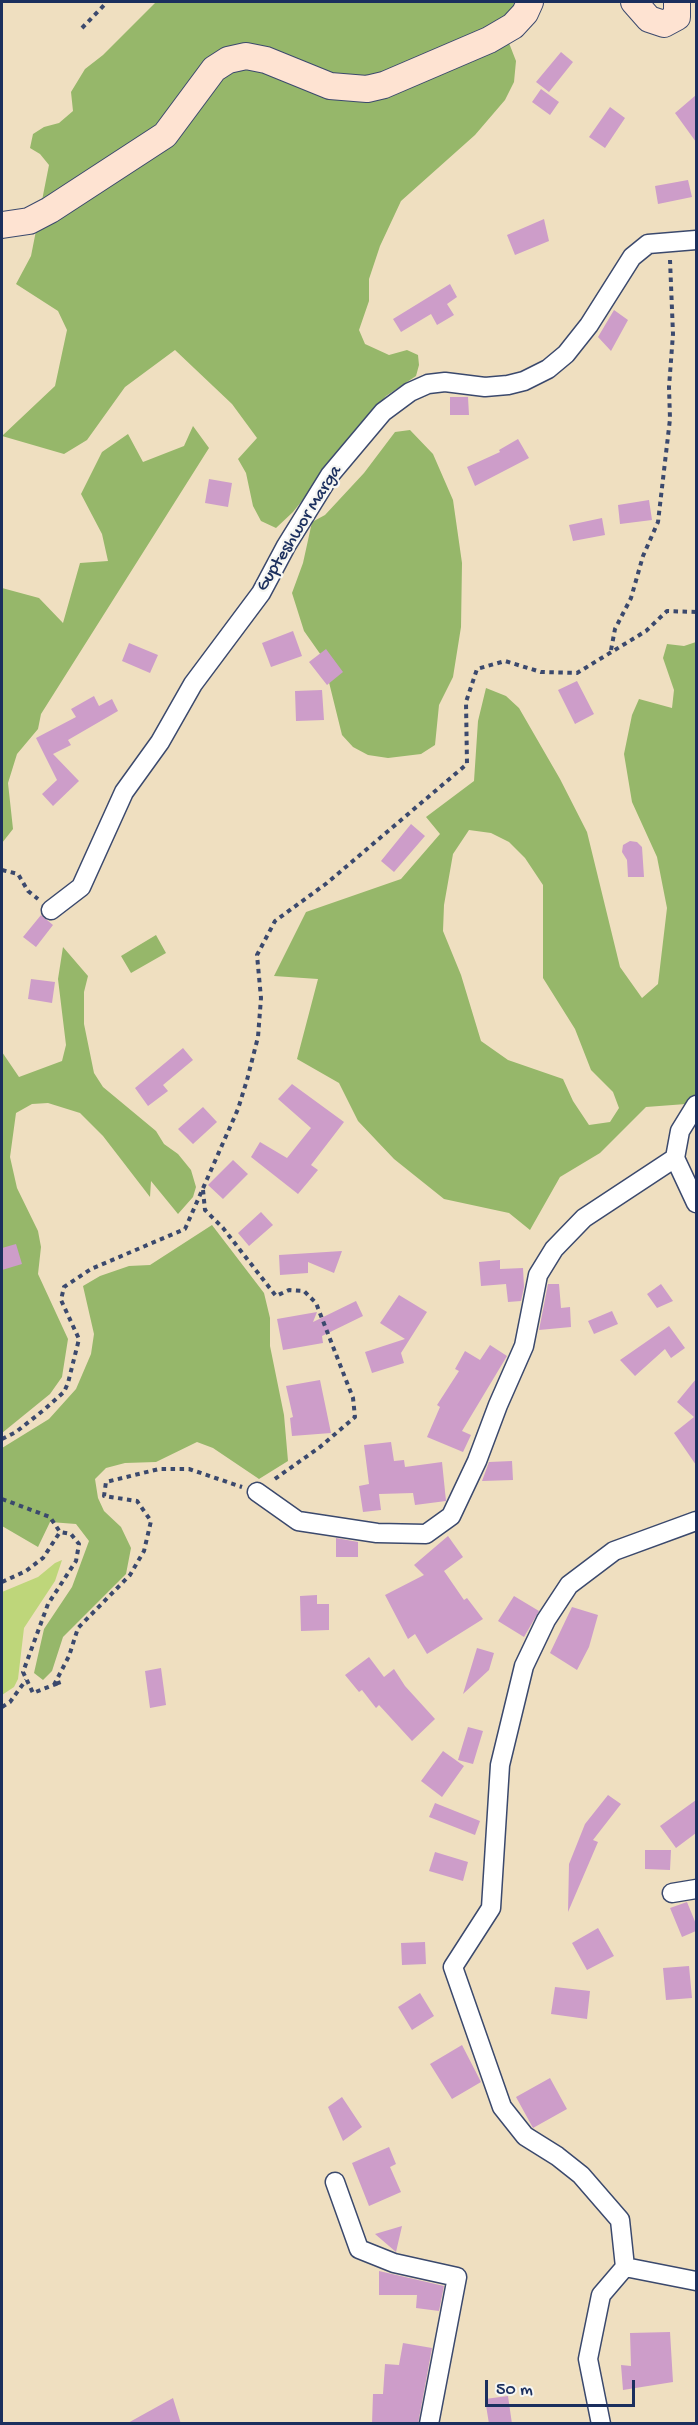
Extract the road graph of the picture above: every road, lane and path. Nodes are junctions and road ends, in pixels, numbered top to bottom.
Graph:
1 (106, 2) edge
2 (530, 2) edge
3 (634, 2) edge
4 (677, 2) edge
5 (82, 28) dead end
6 (2, 225) edge
7 (696, 240) edge
8 (670, 242) junction
9 (696, 612) edge
10 (611, 651) junction
11 (2, 870) edge
12 (51, 910) joint
13 (696, 1105) edge
14 (675, 1158) junction
15 (203, 1188) junction
16 (696, 1203) edge
17 (2, 1439) edge
18 (257, 1492) junction
19 (2, 1499) edge
20 (696, 1521) edge
21 (60, 1532) junction
22 (2, 1582) edge
23 (26, 1680) junction
24 (2, 1707) edge
25 (696, 1889) edge
26 (672, 1893) dead end
27 (335, 2182) dead end
28 (624, 2267) junction
29 (696, 2281) edge
30 (429, 2424) edge
31 (601, 2424) edge

1 - 5 path
2 - 6 street
3 - 4 street
7 - 8 street, Gupteshwor Marga
8 - 10 path
8 - 12 street, Gupteshwor Marga
9 - 10 path
10 - 15 path
11 - 12 path
13 - 14 street
14 - 16 street
14 - 18 street
15 - 17 path
15 - 18 path
18 - 23 path
19 - 21 path
20 - 28 street
21 - 22 path
21 - 23 path
23 - 24 path
25 - 26 street
27 - 30 street
28 - 29 street
28 - 31 street

